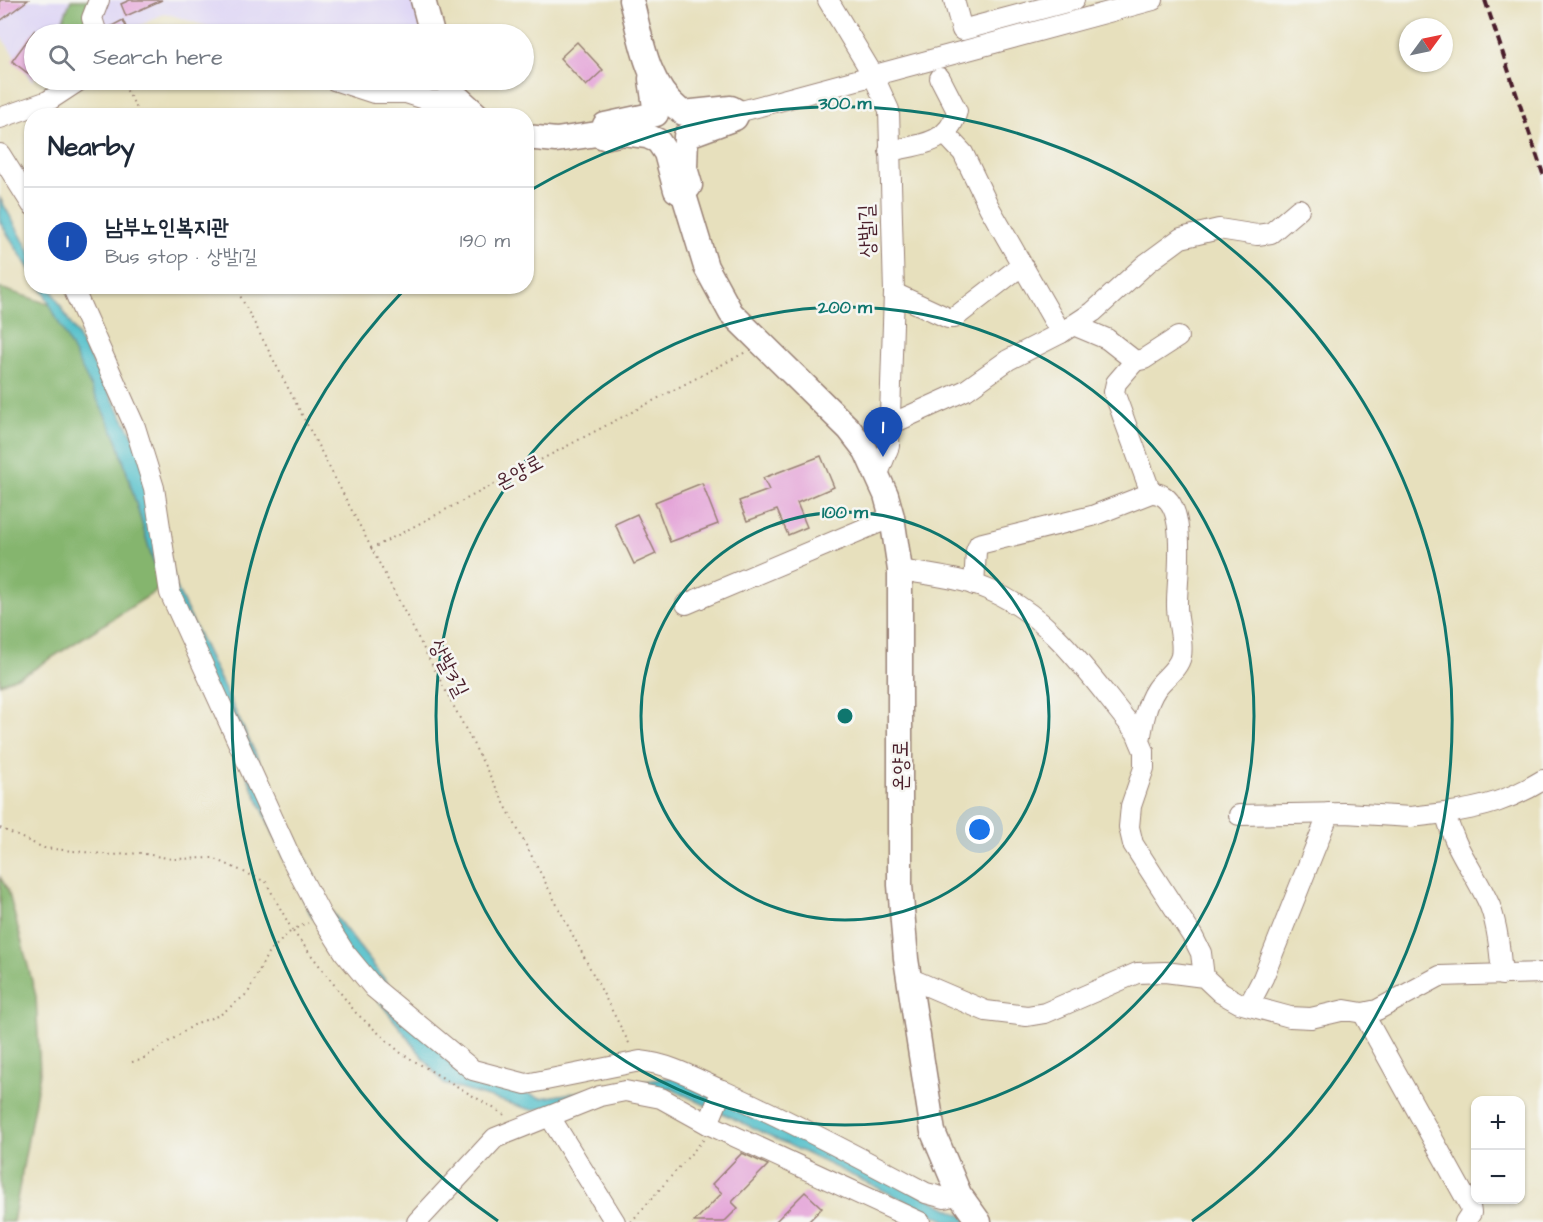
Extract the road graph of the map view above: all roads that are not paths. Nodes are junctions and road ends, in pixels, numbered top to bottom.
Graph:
1 (99, 0) edge
2 (631, 0) edge
3 (828, 0) edge
4 (954, 0) edge
5 (1074, 0) edge
6 (1153, 0) edge
7 (94, 24) edge
8 (651, 75) junction
9 (873, 75) junction
10 (940, 78) dead end
11 (65, 90) edge
12 (365, 90) edge
13 (389, 90) edge
14 (414, 90) edge
15 (450, 90) edge
16 (453, 90) edge
17 (28, 108) edge
18 (470, 108) edge
19 (24, 110) edge
20 (738, 112) joint
21 (0, 118) edge
22 (628, 118) junction
23 (676, 118) junction
24 (597, 134) junction
25 (946, 135) junction
26 (534, 138) edge
27 (658, 141) junction
28 (890, 151) junction
29 (0, 154) edge
30 (24, 192) edge
31 (684, 195) junction
32 (1299, 209) dead end
33 (1021, 266) junction
34 (894, 293) junction
35 (76, 294) edge
36 (1068, 329) junction
37 (1178, 338) dead end
38 (1135, 361) junction
39 (889, 425) junction
40 (879, 474) junction
41 (1151, 493) junction
42 (892, 517) junction
43 (900, 570) junction
44 (974, 585) junction
45 (686, 604) dead end
46 (1140, 741) junction
47 (1543, 780) edge
48 (1329, 813) junction
49 (1445, 813) junction
50 (1239, 815) dead end
51 (1543, 973) edge
52 (1502, 975) junction
53 (1204, 977) junction
54 (909, 978) junction
55 (1249, 1005) junction
56 (1363, 1012) junction
57 (721, 1093) junction
58 (550, 1117) junction
59 (709, 1120) junction
60 (960, 1194) junction
61 (417, 1222) edge
62 (615, 1222) edge
63 (920, 1222) edge
64 (979, 1222) edge
65 (1465, 1222) edge

1 - 7 street
2 - 8 main road
3 - 9 street, 상발1길
4 - 5 street
6 - 9 street
8 - 22 main road
8 - 23 main road
9 - 20 street
9 - 28 street, 상발1길
10 - 25 street
11 - 17 street
12 - 13 street
14 - 15 street
16 - 18 main road
19 - 21 street
20 - 23 main road
22 - 23 main road
22 - 24 main road
23 - 27 main road
23 - 31 main road
24 - 26 main road
24 - 27 main road
25 - 28 street
25 - 33 street
27 - 31 main road
28 - 34 street, 상발1길
29 - 30 street
31 - 40 main road, 온양로
32 - 36 street
33 - 34 street
33 - 36 street
34 - 39 street, 상발1길
35 - 57 street
36 - 38 street
36 - 39 street
37 - 38 street
38 - 41 street
39 - 40 street, 상발1길
40 - 42 main road, 온양로
41 - 44 street
41 - 46 street
42 - 43 main road, 온양로
42 - 45 street
43 - 44 street
43 - 54 main road, 온양로
44 - 46 street
46 - 53 street
47 - 49 street
48 - 49 street
48 - 50 street
48 - 55 street
49 - 52 street
51 - 52 street
52 - 56 street
53 - 54 street
53 - 55 street
54 - 60 main road, 온양로
55 - 56 street
56 - 65 street
57 - 59 street
57 - 60 street
58 - 59 street
58 - 61 street
58 - 62 street
59 - 63 street
60 - 64 main road, 온양로

